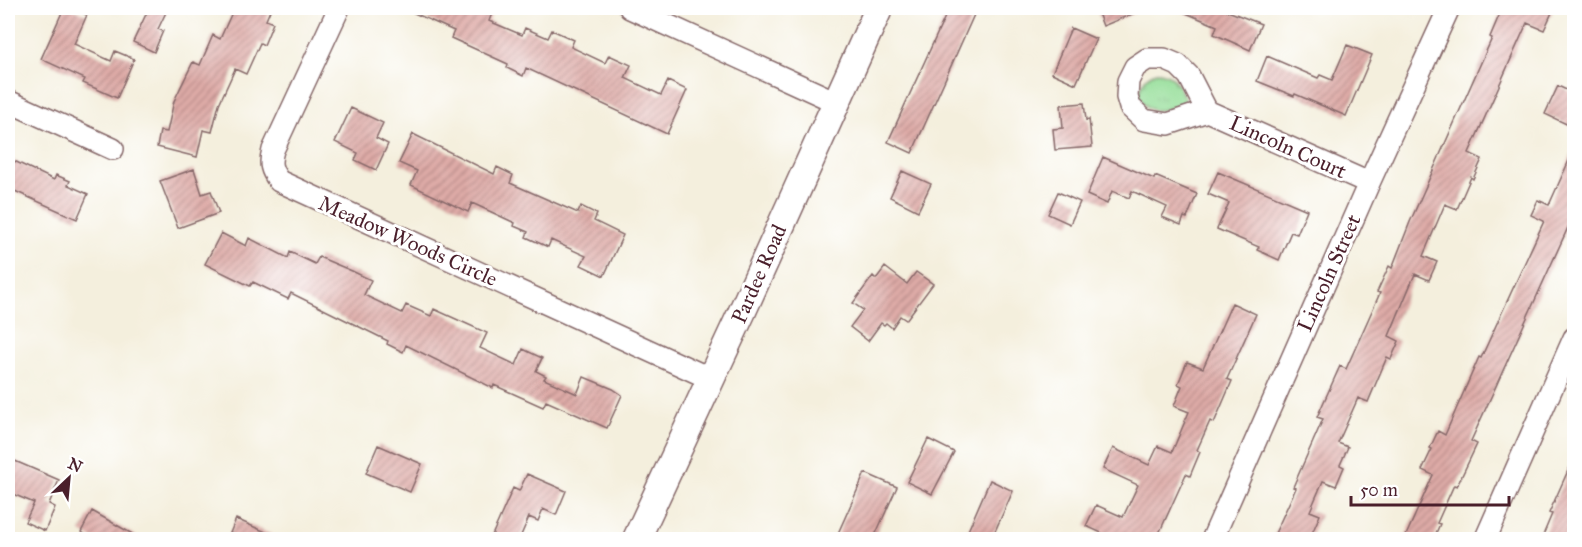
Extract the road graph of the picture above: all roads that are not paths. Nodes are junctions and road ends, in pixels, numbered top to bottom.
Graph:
1 (339, 8) edge
2 (630, 8) edge
3 (879, 8) edge
4 (1449, 8) edge
5 (8, 101) edge
6 (836, 102) junction
7 (1207, 111) dead end
8 (113, 149) dead end
9 (1369, 183) junction
10 (1575, 338) edge
11 (711, 379) junction
12 (636, 540) edge
13 (1212, 540) edge
14 (1485, 540) edge

1 - 11 street, Meadow Woods Circle
2 - 6 street
3 - 6 main road, Pardee Road
4 - 9 street, Lincoln Street
5 - 8 street
6 - 11 main road, Pardee Road
7 - 9 street, Lincoln Court
9 - 13 street, Lincoln Street
10 - 14 street
11 - 12 main road, Pardee Road

